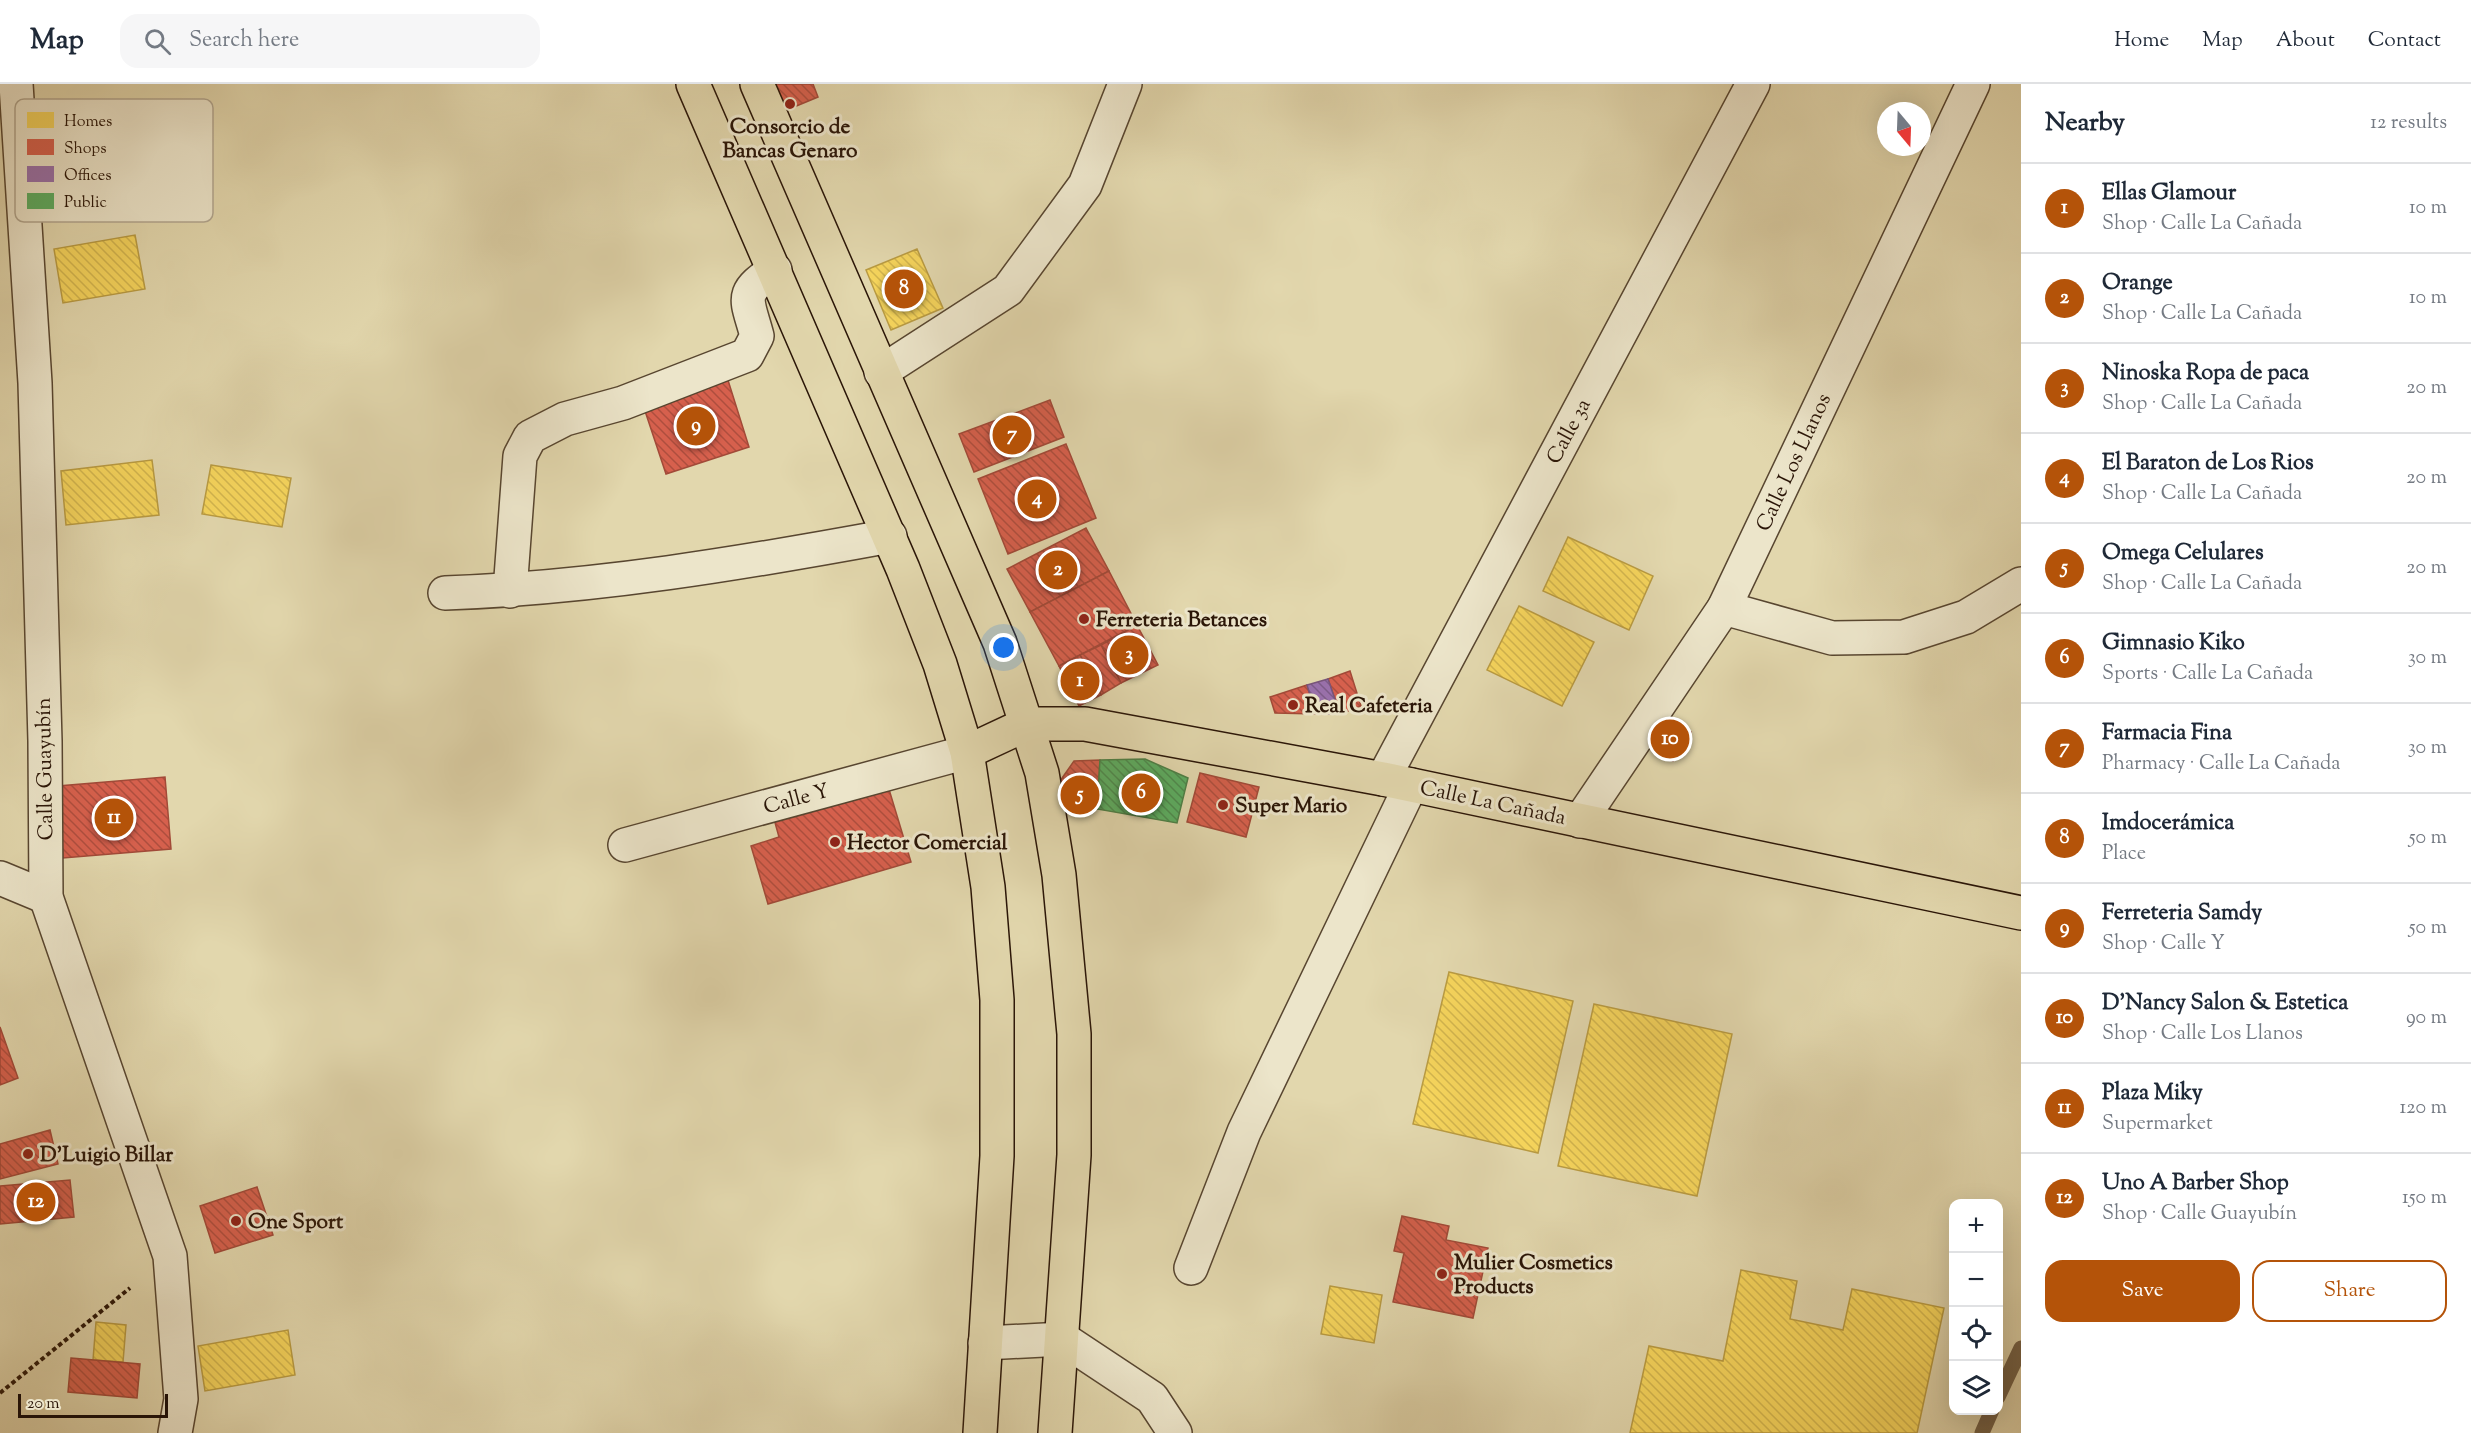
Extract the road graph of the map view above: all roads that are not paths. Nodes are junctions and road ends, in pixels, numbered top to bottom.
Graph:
1 (16, 84) edge
2 (693, 84) edge
3 (757, 84) edge
4 (1125, 84) edge
5 (1753, 84) edge
6 (1973, 84) edge
7 (17, 99) edge
8 (25, 222) edge
9 (775, 270) junction
10 (881, 372) junction
11 (890, 536) junction
12 (2021, 584) edge
13 (510, 591) junction
14 (444, 593) dead end
15 (1724, 608) junction
16 (1028, 724) junction
17 (968, 752) junction
18 (1397, 782) junction
19 (1580, 821) junction
20 (625, 845) dead end
21 (0, 878) edge
22 (45, 897) junction
23 (2021, 913) edge
24 (1191, 1268) dead end
25 (1063, 1339) junction
26 (985, 1343) junction
27 (175, 1433) edge
28 (980, 1433) edge
29 (1055, 1433) edge
30 (1175, 1433) edge

1 - 7 street, Calle Guayubín
2 - 9 main road
3 - 10 main road
4 - 10 street
5 - 18 street, Calle 3a
6 - 15 street, Calle Los Llanos
8 - 22 street, Calle Guayubín
9 - 11 main road
9 - 13 street
10 - 16 main road
11 - 13 street
11 - 17 main road
12 - 15 street
13 - 14 street
15 - 19 street, Calle Los Llanos
16 - 17 main road, Calle La Cañada
16 - 18 main road, Calle La Cañada
16 - 25 main road
17 - 20 street, Calle Y
17 - 26 main road
18 - 19 main road, Calle La Cañada
18 - 24 street, Calle 3a
19 - 23 main road, Calle La Cañada
21 - 22 street
22 - 27 street, Calle Guayubín
25 - 26 street
25 - 29 main road
25 - 30 street
26 - 28 main road

